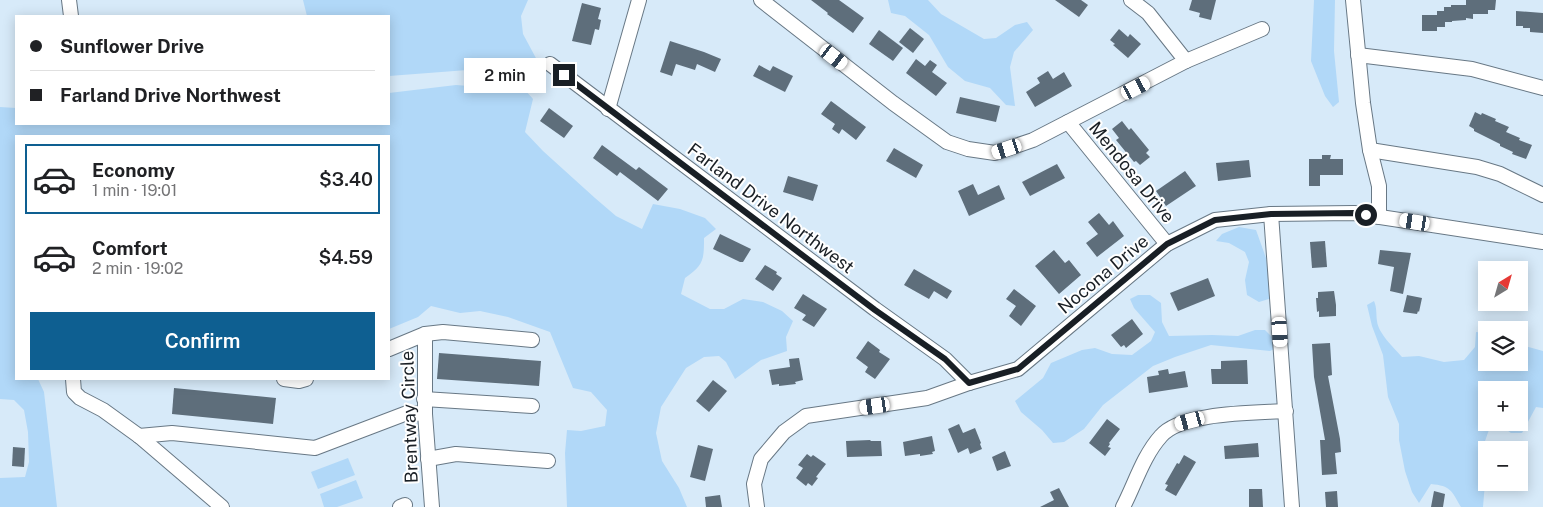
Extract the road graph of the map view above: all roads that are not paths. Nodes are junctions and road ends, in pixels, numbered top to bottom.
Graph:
1 (69, 0) edge
2 (639, 0) edge
3 (761, 0) edge
4 (1131, 0) edge
5 (1353, 0) edge
6 (71, 15) edge
7 (1262, 29) dead end
8 (1358, 55) junction
9 (1186, 62) junction
10 (550, 64) dead end
11 (1543, 88) edge
12 (608, 109) junction
13 (1068, 122) junction
14 (1370, 150) junction
15 (1543, 195) edge
16 (1271, 214) junction
17 (1379, 216) junction
18 (1543, 242) edge
19 (1167, 244) junction
20 (425, 334) junction
21 (532, 340) dead end
22 (390, 349) edge
23 (73, 380) edge
24 (969, 383) junction
25 (424, 398) junction
26 (532, 406) dead end
27 (1286, 411) junction
28 (425, 414) junction
29 (139, 436) junction
30 (428, 460) junction
31 (548, 461) dead end
32 (222, 507) edge
33 (432, 507) edge
34 (757, 507) edge
35 (1123, 507) edge
36 (1292, 507) edge

1 - 6 street
2 - 12 street
3 - 13 street
4 - 9 street
5 - 8 street
7 - 9 street
8 - 11 street
8 - 14 street
9 - 13 street
10 - 12 street, Farland Drive Northwest
12 - 24 street, Farland Drive Northwest
13 - 19 street, Mendosa Drive
14 - 15 street
14 - 17 street
16 - 17 street, Nocona Drive
16 - 19 street, Nocona Drive
16 - 27 street
17 - 18 street, Nocona Drive
19 - 24 street, Nocona Drive
20 - 21 street
20 - 22 street, Brentway Circle
20 - 25 street, Brentway Circle
23 - 29 street
24 - 34 street, Nocona Drive
25 - 26 street
25 - 28 street, Brentway Circle
27 - 35 street
27 - 36 street
28 - 29 street
28 - 30 street, Brentway Circle
29 - 32 street
30 - 31 street
30 - 33 street, Brentway Circle

